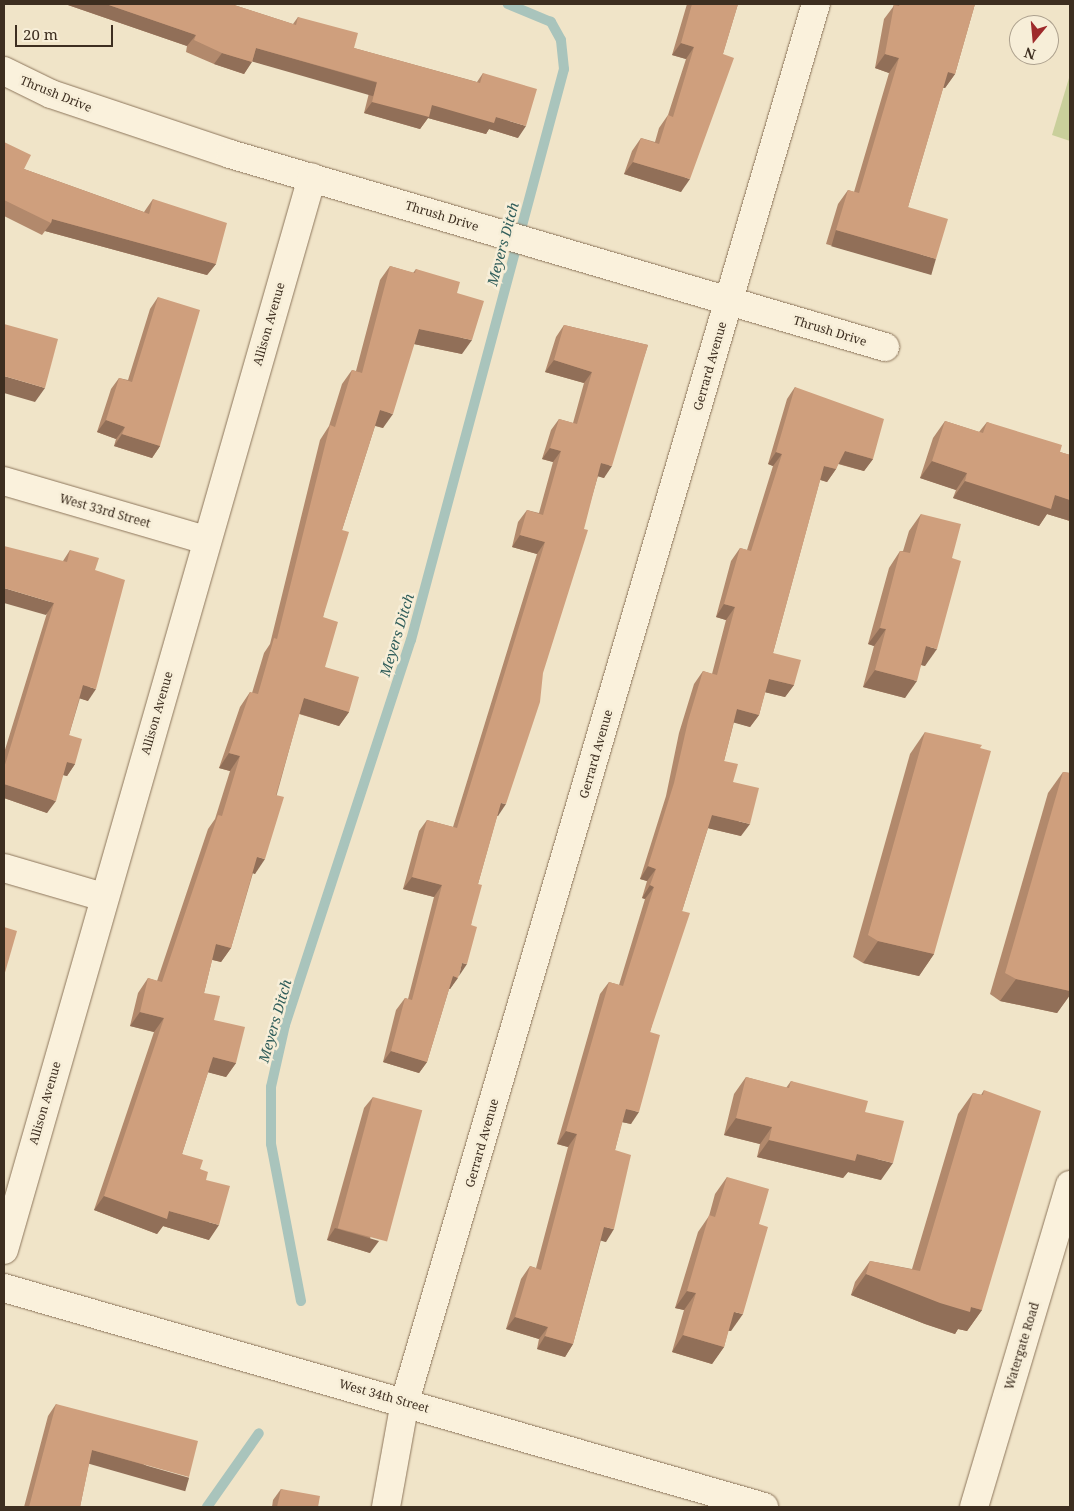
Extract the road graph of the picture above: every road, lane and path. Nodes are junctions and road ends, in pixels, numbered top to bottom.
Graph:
1 (816, 4) edge
2 (4, 71) edge
3 (312, 177) junction
4 (729, 300) junction
5 (885, 347) dead end
6 (4, 481) edge
7 (206, 540) junction
8 (4, 868) edge
9 (103, 897) junction
10 (1070, 1185) edge
11 (4, 1250) edge
12 (4, 1288) edge
13 (406, 1402) junction
14 (386, 1507) edge
15 (764, 1507) edge
16 (974, 1507) edge

1 - 4 street, Gerrard Avenue
2 - 3 street, Thrush Drive
3 - 4 street, Thrush Drive
3 - 7 street, Allison Avenue
4 - 5 street, Thrush Drive
4 - 13 street, Gerrard Avenue
6 - 7 street, West 33rd Street
7 - 9 street, Allison Avenue
8 - 9 street
9 - 11 street, Allison Avenue
10 - 16 street, Watergate Road
12 - 13 street, West 34th Street
13 - 14 street, Gerrard Avenue
13 - 15 street, West 34th Street

